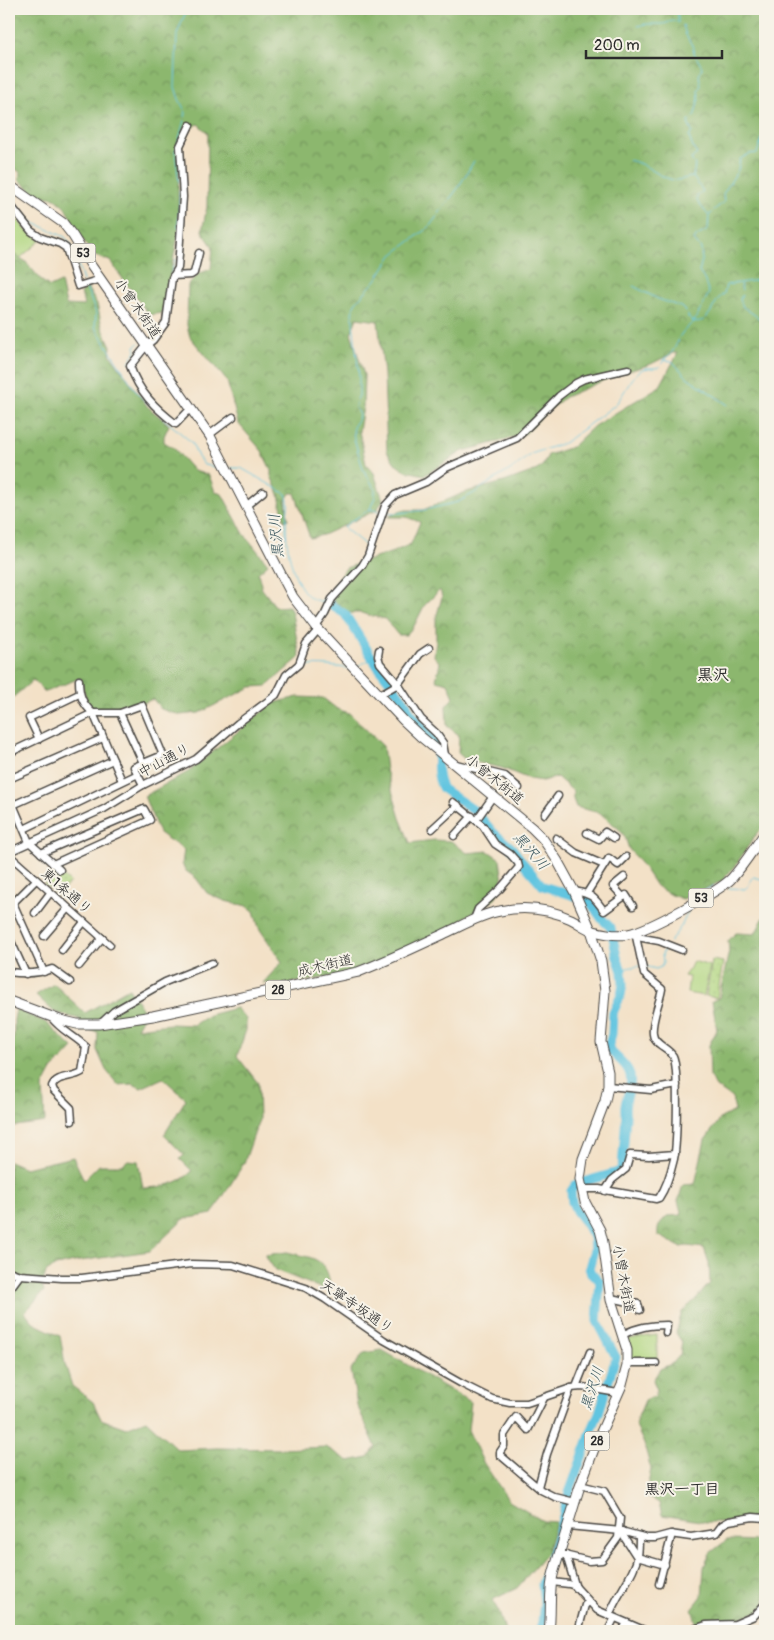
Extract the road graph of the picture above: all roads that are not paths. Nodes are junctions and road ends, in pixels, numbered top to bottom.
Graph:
1 (190, 124) dead end
2 (9, 185) edge
3 (9, 204) edge
4 (200, 254) dead end
5 (174, 276) junction
6 (100, 279) junction
7 (145, 342) junction
8 (628, 369) dead end
9 (191, 408) junction
10 (232, 417) dead end
11 (209, 435) junction
12 (263, 492) dead end
13 (246, 506) junction
14 (317, 629) junction
15 (429, 648) dead end
16 (380, 650) dead end
17 (79, 680) dead end
18 (398, 684) junction
19 (79, 694) junction
20 (380, 694) junction
21 (93, 713) junction
22 (120, 713) junction
23 (103, 738) junction
24 (39, 739) junction
25 (440, 752) junction
26 (9, 753) edge
27 (113, 760) junction
28 (142, 763) junction
29 (454, 763) junction
30 (138, 774) junction
31 (9, 779) edge
32 (122, 782) junction
33 (143, 785) junction
34 (519, 788) dead end
35 (9, 795) edge
36 (494, 795) junction
37 (558, 796) dead end
38 (13, 804) junction
39 (545, 814) dead end
40 (477, 816) junction
41 (432, 829) dead end
42 (24, 830) junction
43 (587, 833) dead end
44 (765, 833) edge
45 (454, 836) dead end
46 (556, 838) dead end
47 (614, 838) dead end
48 (29, 842) junction
49 (9, 852) edge
50 (41, 853) junction
51 (626, 857) dead end
52 (53, 864) junction
53 (604, 865) junction
54 (60, 870) dead end
55 (624, 877) dead end
56 (36, 880) junction
57 (50, 893) junction
58 (9, 894) edge
59 (587, 894) junction
60 (575, 895) junction
61 (622, 897) junction
62 (13, 903) junction
63 (634, 906) dead end
64 (68, 908) junction
65 (582, 909) junction
66 (16, 911) junction
67 (35, 913) dead end
68 (9, 914) edge
69 (571, 919) junction
70 (474, 920) junction
71 (84, 922) junction
72 (591, 930) junction
73 (636, 935) junction
74 (44, 936) dead end
75 (9, 937) edge
76 (102, 938) junction
77 (110, 945) dead end
78 (62, 950) dead end
79 (682, 950) dead end
80 (212, 963) dead end
81 (79, 966) dead end
82 (9, 972) edge
83 (44, 972) junction
84 (26, 974) junction
85 (70, 982) dead end
86 (9, 1001) edge
87 (51, 1017) junction
88 (99, 1024) junction
89 (677, 1085) junction
90 (608, 1086) junction
91 (72, 1121) dead end
92 (675, 1154) junction
93 (581, 1185) junction
94 (605, 1191) junction
95 (9, 1270) edge
96 (20, 1275) junction
97 (9, 1290) edge
98 (611, 1298) junction
99 (640, 1310) dead end
100 (666, 1333) dead end
101 (622, 1335) junction
102 (590, 1352) dead end
103 (656, 1363) dead end
104 (628, 1364) junction
105 (574, 1388) junction
106 (614, 1392) junction
107 (544, 1398) junction
108 (580, 1485) junction
109 (538, 1487) junction
110 (570, 1501) junction
111 (765, 1518) edge
112 (568, 1526) junction
113 (620, 1531) junction
114 (672, 1534) junction
115 (639, 1536) junction
116 (563, 1555) junction
117 (637, 1557) junction
118 (665, 1565) junction
119 (552, 1582) junction
120 (659, 1584) dead end
121 (576, 1588) junction
122 (589, 1602) junction
123 (765, 1604) edge
124 (611, 1617) junction
125 (579, 1621) dead end
126 (627, 1623) junction
127 (549, 1631) edge
128 (608, 1631) edge
129 (622, 1631) edge
130 (646, 1631) edge
131 (688, 1631) edge

1 - 5 street
2 - 6 main road, 小曾木街道 / 53
3 - 6 street
4 - 5 street
5 - 7 street
6 - 7 main road, 小曾木街道 / 53
7 - 9 main road, 小曾木街道 / 53
7 - 9 street
8 - 14 street, 中山通り
9 - 11 main road, 小曾木街道 / 53
10 - 11 street
11 - 13 main road, 小曾木街道 / 53
12 - 13 street
13 - 14 main road, 小曾木街道 / 53
14 - 20 main road, 小曾木街道 / 53
14 - 33 street, 中山通り
15 - 18 street
16 - 18 street
17 - 19 street
18 - 20 street
18 - 25 street
19 - 21 street
19 - 24 street
20 - 25 main road, 小曾木街道 / 53
21 - 22 street
21 - 23 street
21 - 24 street
22 - 28 street
22 - 28 street
23 - 27 street
23 - 31 street
24 - 26 street
25 - 29 main road, 小曾木街道 / 53
27 - 32 street
27 - 38 street
28 - 30 street
29 - 34 street
29 - 36 main road, 小曾木街道 / 53
30 - 32 street
30 - 33 street
32 - 42 street
33 - 48 street, 中山通り
35 - 38 street
36 - 40 street
36 - 60 main road, 小曾木街道 / 53
37 - 39 street
38 - 42 street
40 - 41 street
40 - 45 street
40 - 70 street
42 - 48 street
43 - 47 street
44 - 73 main road, 成木街道 / 53
46 - 53 street
48 - 49 street, 中山通り
48 - 50 street
49 - 56 street, 東1条通り
50 - 52 street
50 - 52 street
51 - 53 street
52 - 54 street
53 - 59 street
55 - 61 street
56 - 57 street, 東1条通り
56 - 62 street
57 - 64 street, 東1条通り
57 - 67 street
58 - 62 street
59 - 60 street
59 - 61 street
60 - 65 main road, 小曾木街道 / 53
61 - 63 street
62 - 66 street
64 - 71 street, 東1条通り
64 - 74 street
65 - 69 main road
65 - 72 main road, 小曾木街道 / 53
66 - 68 street
66 - 83 street
69 - 70 main road, 成木街道 / 28
69 - 72 main road, 成木街道 / 28
70 - 88 main road, 成木街道 / 28
71 - 76 street, 東1条通り
71 - 78 street
72 - 73 main road, 成木街道 / 53
72 - 90 main road
73 - 79 street
73 - 89 street
75 - 84 street
76 - 77 street, 東1条通り
76 - 81 street
80 - 88 street
82 - 84 street
83 - 84 street
83 - 85 street
86 - 87 main road, 成木街道 / 28
87 - 88 main road, 成木街道 / 28
87 - 91 street
89 - 90 street
89 - 92 street
90 - 93 main road
92 - 94 street
92 - 94 street
93 - 94 street
93 - 98 main road, 小曽木街道 / 28
95 - 96 street, 天寧寺坂通り
96 - 97 street
96 - 107 street, 天寧寺坂通り
98 - 99 street
98 - 101 main road, 小曽木街道 / 28
100 - 101 street
101 - 104 main road, 小曽木街道 / 28
102 - 105 street
103 - 104 street
104 - 106 main road, 小曽木街道 / 28
105 - 106 street, 天寧寺坂通り
105 - 107 street, 天寧寺坂通り
105 - 109 street
106 - 108 main road, 小曽木街道 / 28
107 - 109 street
108 - 110 main road, 小曽木街道 / 28
108 - 113 street
109 - 110 street
110 - 112 main road, 小曽木街道 / 28
111 - 114 street
112 - 113 street
112 - 116 main road, 小曽木街道 / 28
113 - 115 street
113 - 116 street
113 - 117 street
114 - 115 street
114 - 118 street
115 - 117 street
116 - 119 main road, 小曽木街道 / 28
116 - 121 street
117 - 118 street
117 - 124 street
118 - 120 street
119 - 121 street
119 - 127 main road, 小曽木街道 / 28
121 - 122 street
122 - 124 street
122 - 125 street
123 - 131 street
124 - 126 street
124 - 128 street
126 - 129 street
126 - 130 street

